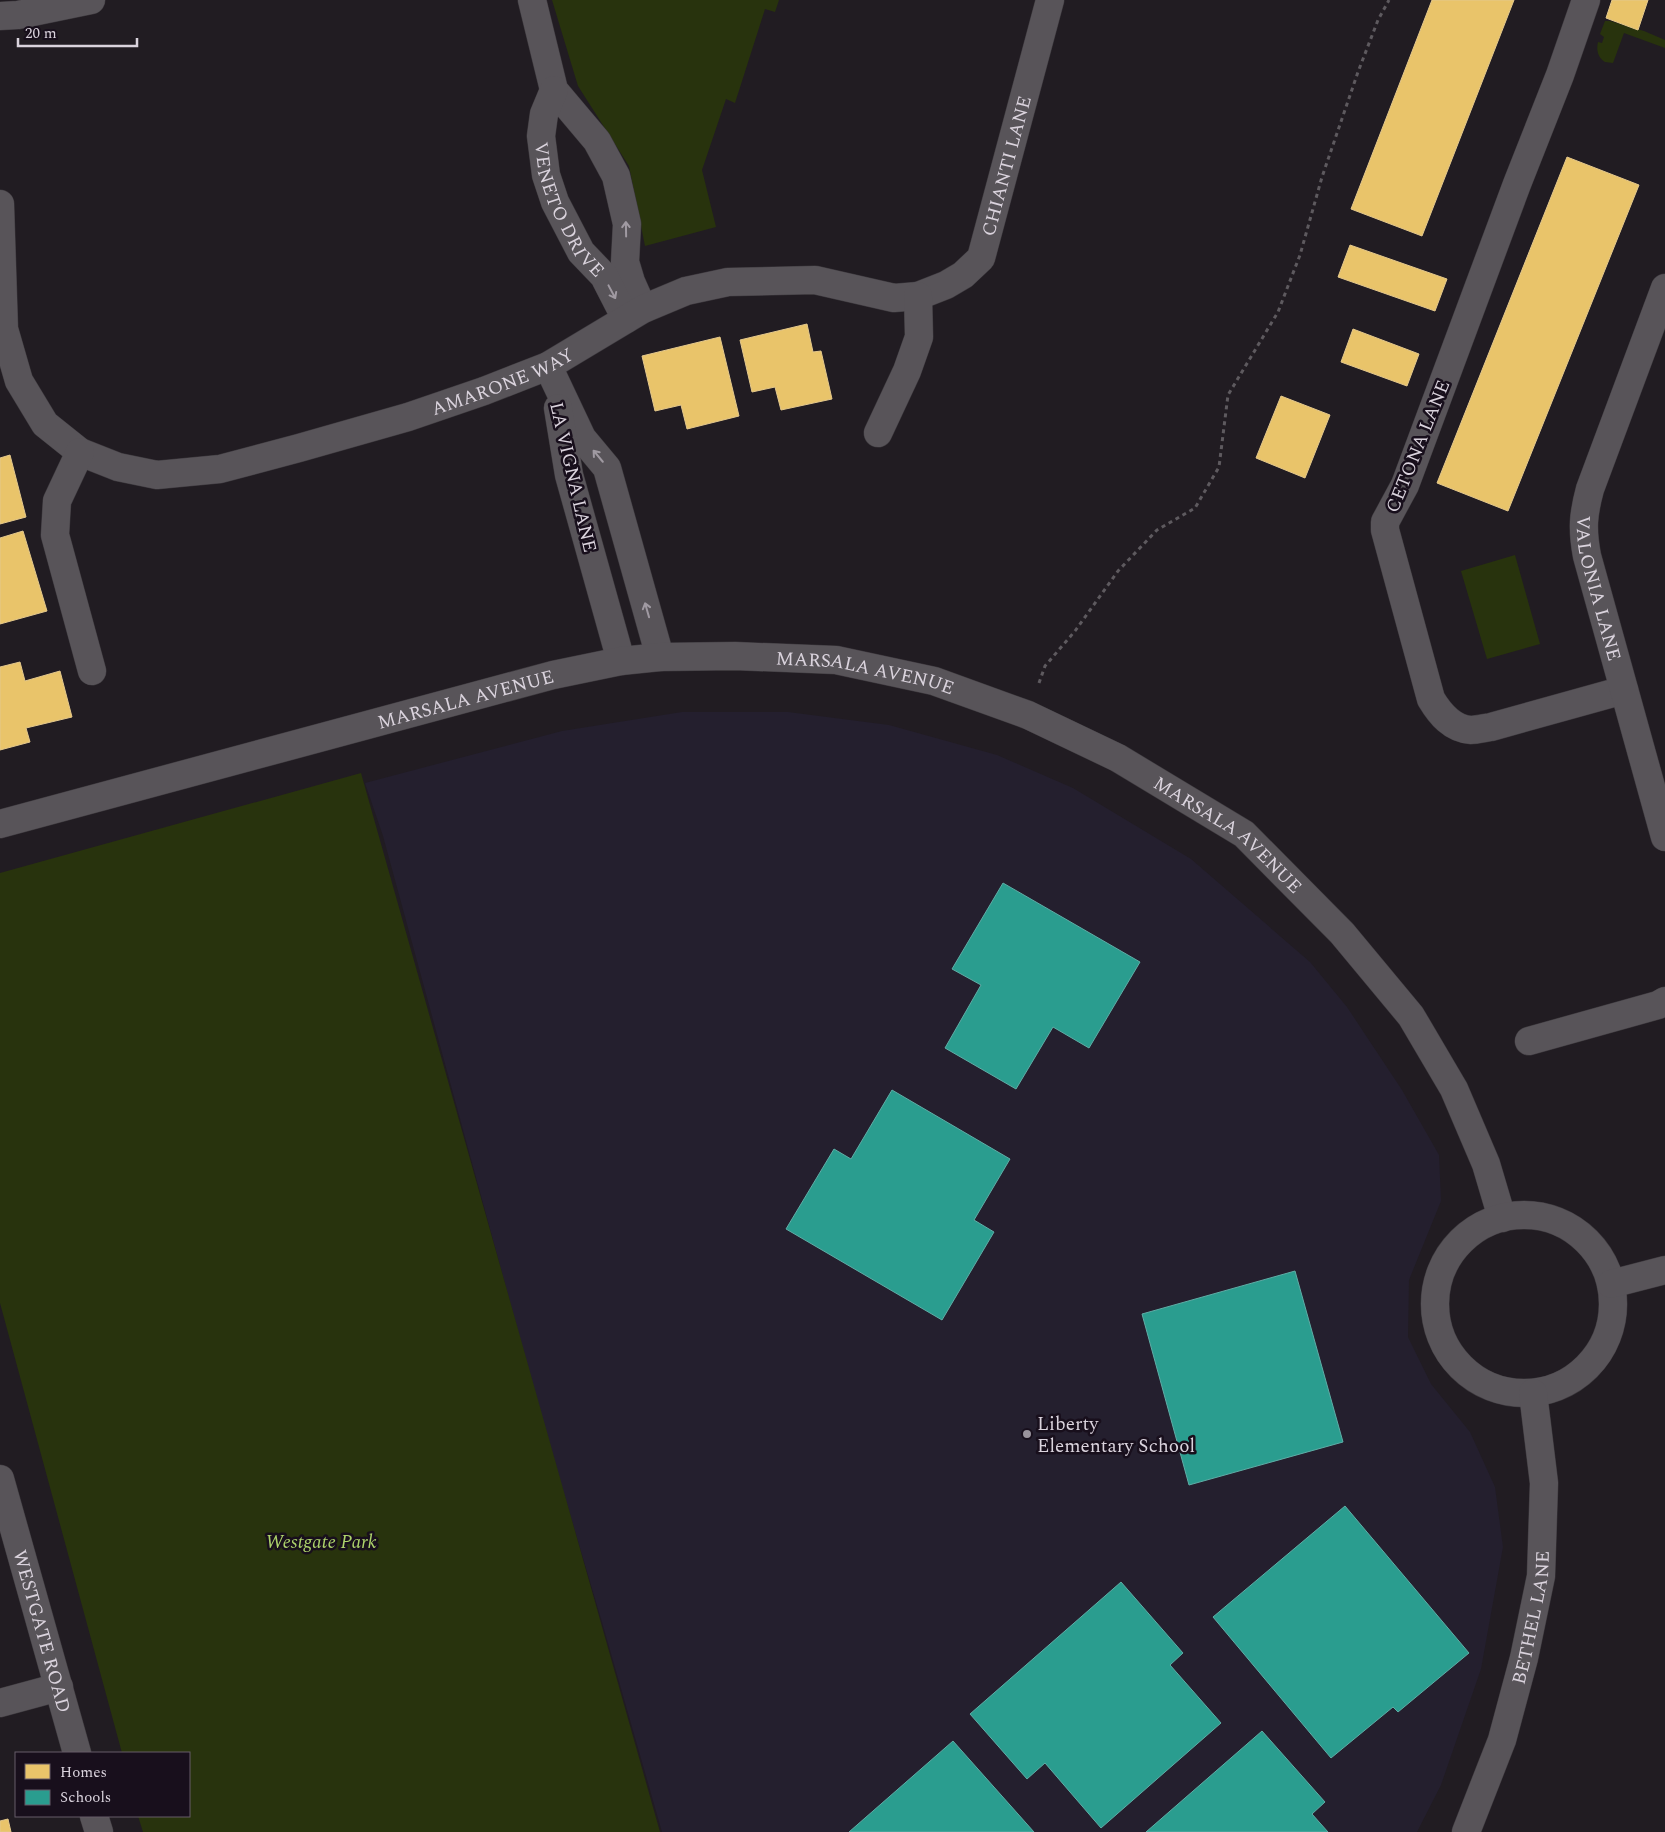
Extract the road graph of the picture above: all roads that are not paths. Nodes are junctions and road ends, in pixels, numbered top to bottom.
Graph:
1 (91, 0) edge
2 (532, 0) edge
3 (1050, 0) edge
4 (1586, 0) edge
5 (0, 16) edge
6 (554, 90) junction
7 (0, 204) edge
8 (1665, 288) edge
9 (918, 296) junction
10 (635, 314) junction
11 (548, 366) junction
12 (878, 433) dead end
13 (80, 452) junction
14 (660, 657) junction
15 (621, 661) junction
16 (92, 671) dead end
17 (1624, 690) junction
18 (0, 824) edge
19 (1665, 837) edge
20 (1665, 1002) edge
21 (1529, 1041) dead end
22 (1502, 1218) junction
23 (1665, 1270) edge
24 (1611, 1284) junction
25 (1533, 1393) junction
26 (0, 1479) edge
27 (59, 1687) junction
28 (0, 1703) edge
29 (77, 1752) edge
30 (94, 1817) edge
31 (1472, 1831) edge
32 (99, 1832) edge

1 - 5 street
2 - 6 street, VENETO DRIVE
3 - 9 street, CHIANTI LANE
4 - 17 street, CETONA LANE
10 -> 6 street, VENETO DRIVE
6 -> 10 street, VENETO DRIVE
7 - 13 street, AMARONE WAY
8 - 17 street, VALONIA LANE
9 - 10 street, AMARONE WAY
9 - 12 street
10 - 11 street, AMARONE WAY
11 - 13 street, AMARONE WAY
14 -> 11 street, LA VIGNA LANE
11 - 15 street, LA VIGNA LANE
13 - 16 street
14 - 15 street, MARSALA AVENUE
14 - 22 street, MARSALA AVENUE
15 - 18 street, MARSALA AVENUE
17 - 19 street, VALONIA LANE
20 - 21 street
22 - 24 street
22 - 25 street
23 - 24 street
24 - 25 street
25 - 31 street, BETHEL LANE
26 - 27 street, WESTGATE ROAD
27 - 28 street
27 - 29 street, WESTGATE ROAD
30 - 32 street

